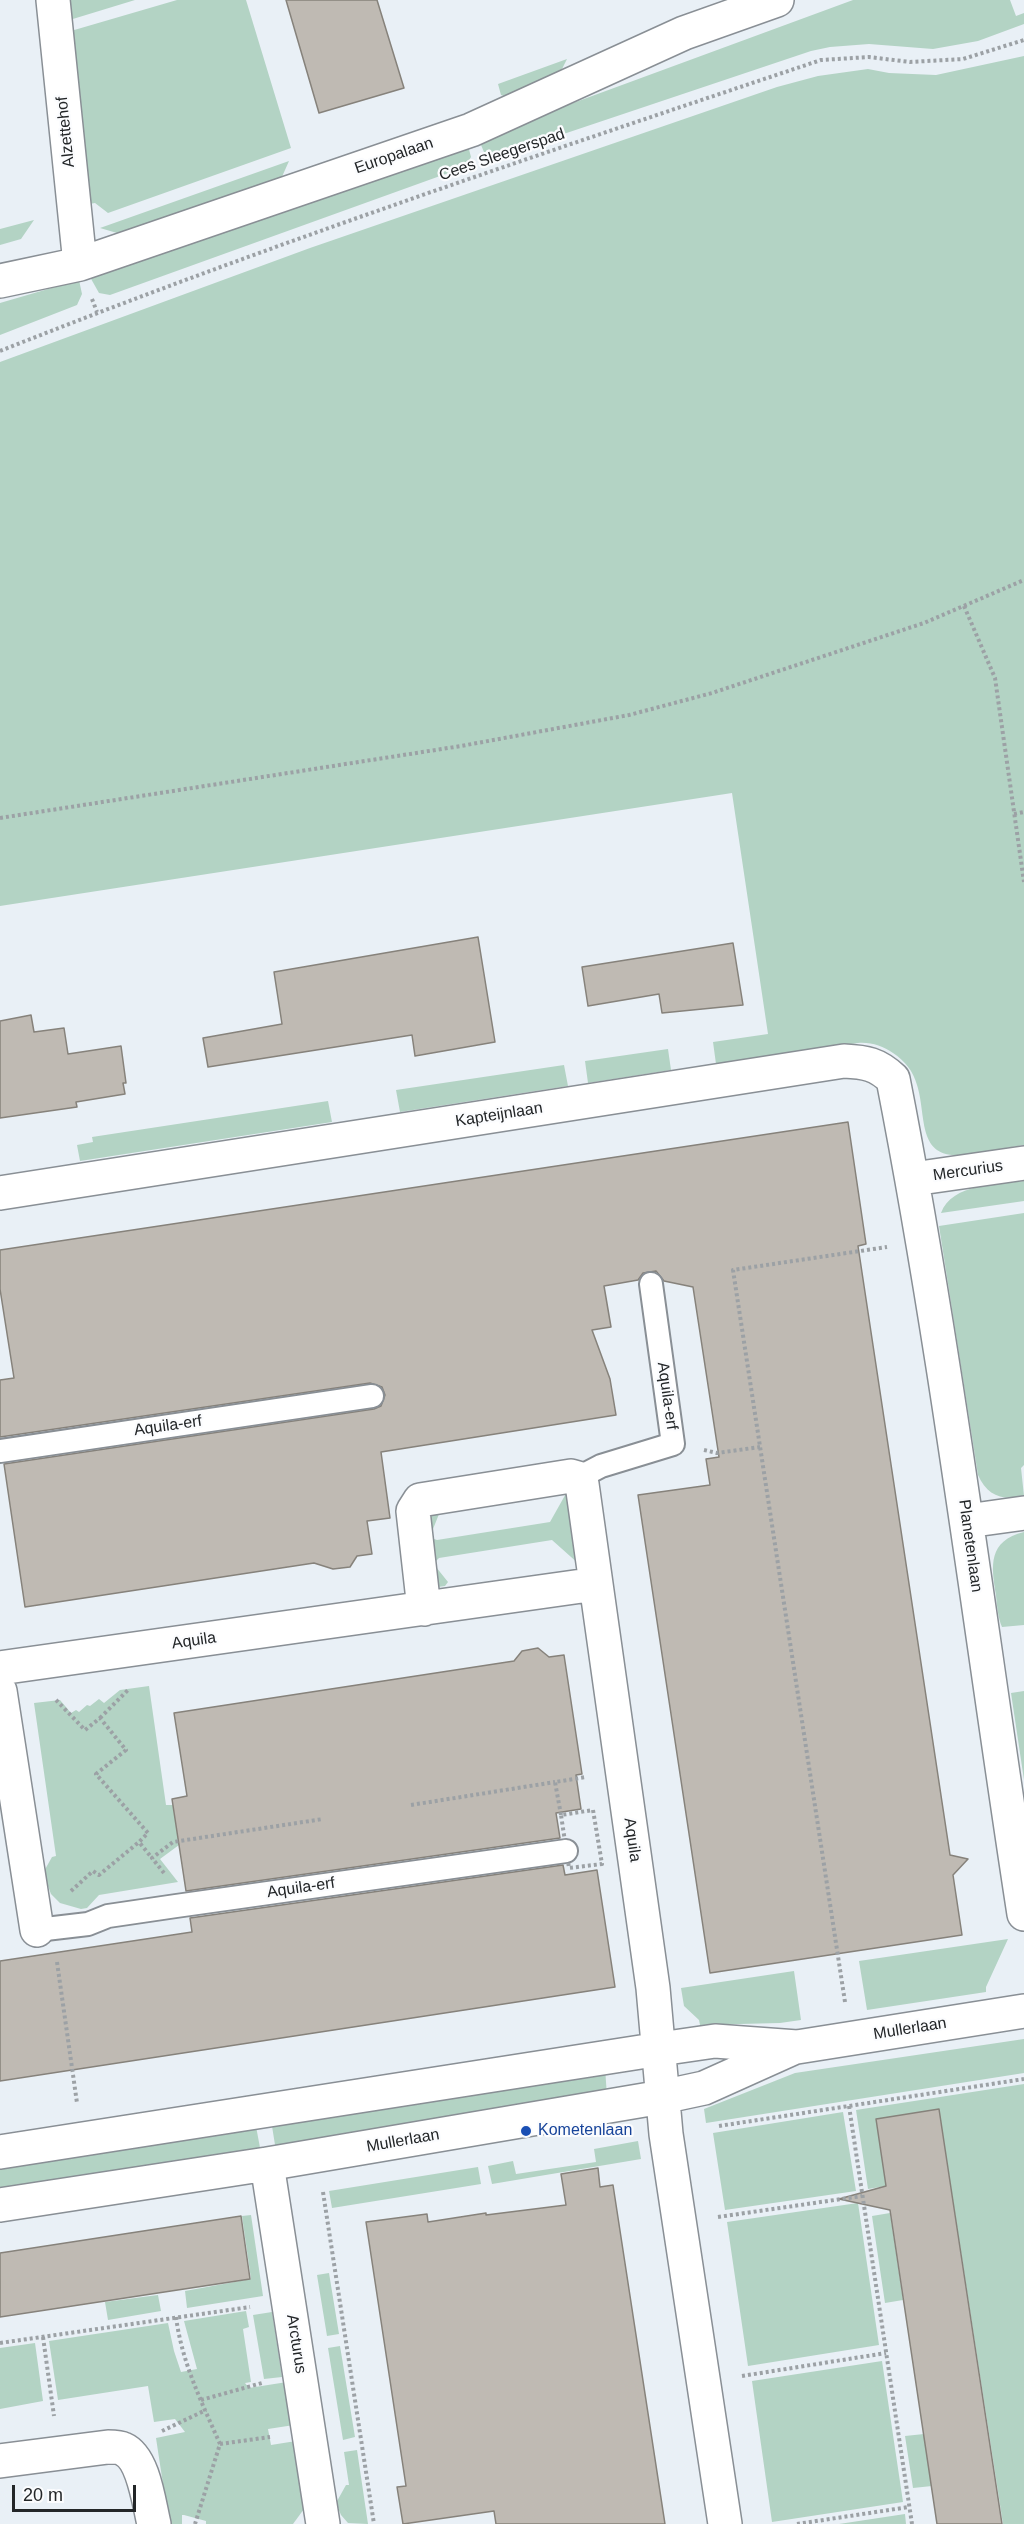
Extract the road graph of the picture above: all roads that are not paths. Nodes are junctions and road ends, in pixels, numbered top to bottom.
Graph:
1 (52, 0) edge
2 (777, 0) edge
3 (80, 264) junction
4 (0, 281) edge
5 (1024, 1163) edge
6 (913, 1179) junction
7 (0, 1193) edge
8 (651, 1284) dead end
9 (372, 1396) dead end
10 (0, 1451) edge
11 (578, 1478) junction
12 (1024, 1513) edge
13 (967, 1521) junction
14 (596, 1584) junction
15 (424, 1608) junction
16 (0, 1668) edge
17 (0, 1691) edge
18 (566, 1851) dead end
19 (1024, 1914) edge
20 (42, 1927) joint
21 (1024, 2011) edge
22 (797, 2047) junction
23 (660, 2049) junction
24 (662, 2097) junction
25 (0, 2152) edge
26 (267, 2164) junction
27 (0, 2205) edge
28 (0, 2461) edge
29 (154, 2524) edge
30 (323, 2524) edge
31 (725, 2524) edge

1 - 3 street, Alzettehof
2 - 3 street, Europalaan
3 - 4 street, Europalaan
5 - 6 street, Mercurius
6 - 7 street, Kapteijnlaan
6 - 13 street, Planetenlaan
8 - 11 lane, Aquila-erf
9 - 10 lane, Aquila-erf
11 - 14 street, Aquila
11 - 15 street
12 - 13 street
13 - 19 street, Planetenlaan
14 - 15 street, Aquila
14 - 23 street, Aquila
15 - 16 street, Aquila
17 - 20 street
18 - 20 lane, Aquila-erf
21 - 22 street, Mullerlaan
22 - 23 street, Mullerlaan
22 - 24 street, Mullerlaan
23 - 24 street, Aquila
23 - 25 street, Mullerlaan
24 - 26 street, Mullerlaan
24 - 31 street
26 - 27 street, Mullerlaan
26 - 30 street, Arcturus
28 - 29 street

